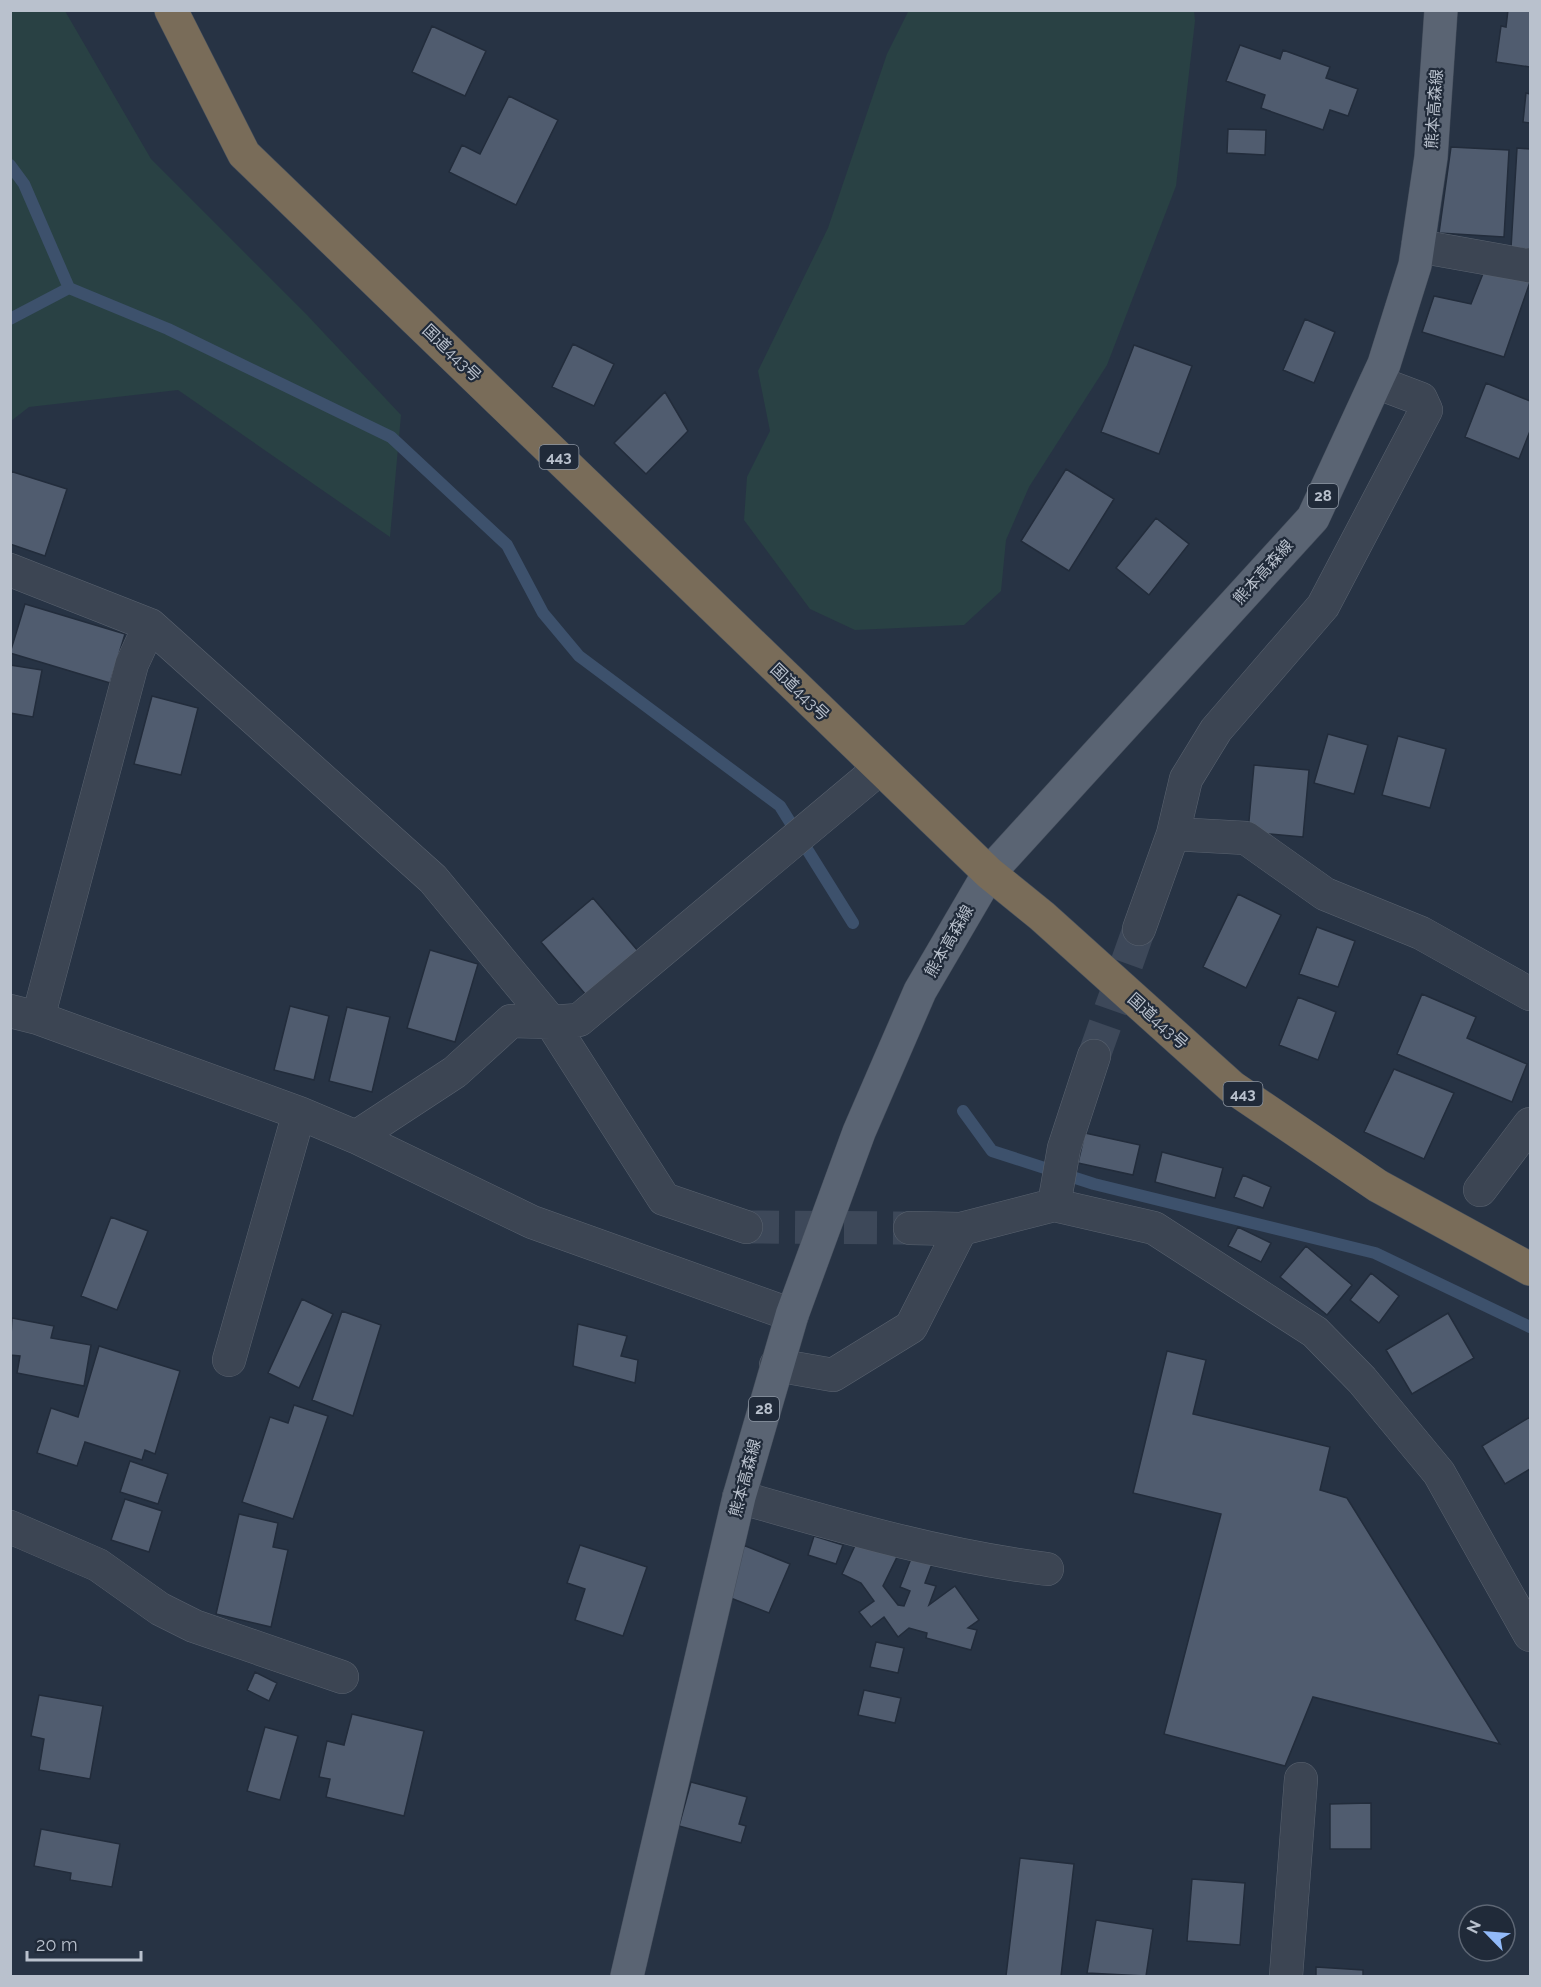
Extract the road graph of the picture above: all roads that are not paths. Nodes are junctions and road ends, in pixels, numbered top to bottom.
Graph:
1 (171, 10) edge
2 (1441, 10) edge
3 (1418, 246) junction
4 (1530, 266) edge
5 (1376, 382) junction
6 (10, 570) edge
7 (150, 625) junction
8 (879, 769) junction
9 (1173, 834) junction
10 (989, 873) junction
11 (1139, 928) tunnel mouth
12 (1530, 994) edge
13 (24, 1014) edge
14 (565, 1021) junction
15 (1094, 1056) tunnel mouth
16 (299, 1113) junction
17 (1530, 1124) edge
18 (356, 1137) junction
19 (1480, 1190) dead end
20 (1055, 1198) junction
21 (747, 1227) tunnel mouth
22 (910, 1228) tunnel mouth
23 (961, 1229) junction
24 (1530, 1269) edge
25 (792, 1315) junction
26 (229, 1360) dead end
27 (776, 1365) junction
28 (739, 1497) junction
29 (10, 1527) edge
30 (1047, 1569) dead end
31 (1530, 1635) edge
32 (342, 1677) dead end
33 (1301, 1779) dead end
34 (627, 1977) edge
35 (1286, 1977) edge

1 - 8 highway, 国道443号 / 443
2 - 3 main road, 熊本高森線 / 28
3 - 4 street
3 - 5 main road, 熊本高森線 / 28
5 - 9 street
5 - 10 main road, 熊本高森線 / 28
6 - 7 street
7 - 13 street
7 - 14 street
8 - 10 highway, 国道443号 / 443
8 - 14 street
9 - 11 street
9 - 12 street
10 - 24 highway, 国道443号 / 443
10 - 25 main road, 熊本高森線 / 28
13 - 16 street
14 - 18 street
14 - 21 street
15 - 20 street
16 - 18 street
16 - 26 street
17 - 19 street
18 - 25 street
20 - 23 street
20 - 31 street
22 - 23 street
23 - 27 street
25 - 27 main road, 熊本高森線 / 28
27 - 28 main road, 熊本高森線 / 28
28 - 30 street
28 - 34 main road, 熊本高森線 / 28
29 - 32 street
33 - 35 street

